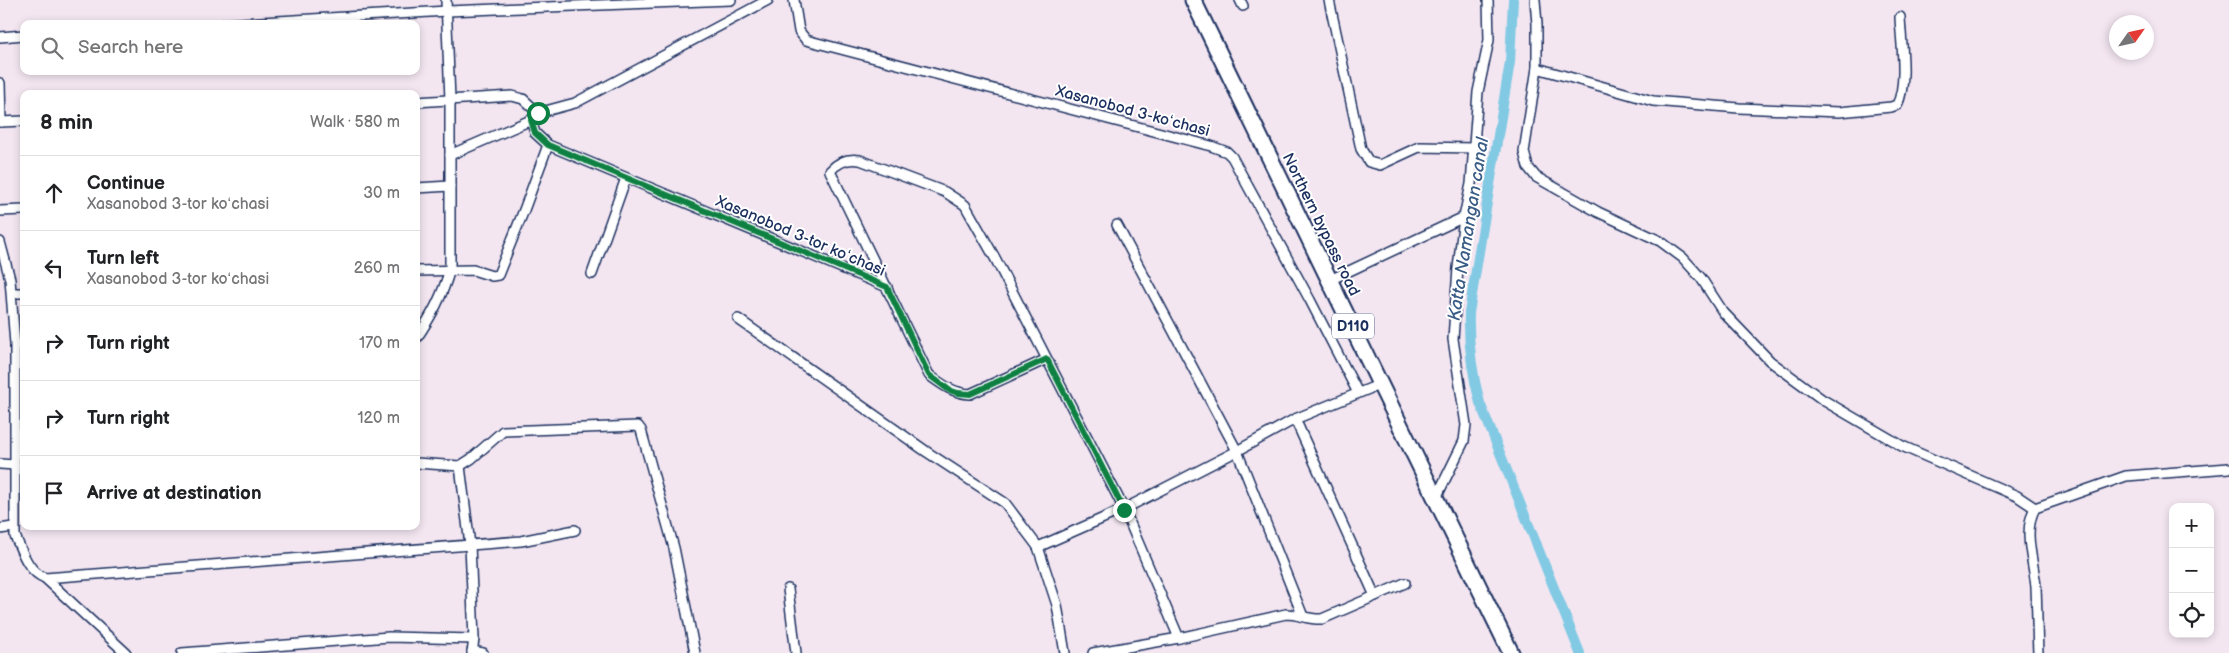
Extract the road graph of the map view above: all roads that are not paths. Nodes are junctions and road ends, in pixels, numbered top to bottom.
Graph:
1 (446, 0) edge
2 (731, 0) edge
3 (768, 0) edge
4 (794, 0) edge
5 (1193, 0) edge
6 (1329, 0) edge
7 (1488, 0) edge
8 (1535, 0) edge
9 (447, 11) junction
10 (1900, 17) dead end
11 (293, 20) edge
12 (20, 35) edge
13 (0, 37) edge
14 (1537, 68) junction
15 (0, 83) edge
16 (450, 100) junction
17 (420, 102) edge
18 (538, 113) junction
19 (531, 120) junction
20 (20, 121) edge
21 (1, 122) edge
22 (548, 145) junction
23 (1474, 148) junction
24 (450, 155) junction
25 (626, 178) junction
26 (450, 186) junction
27 (420, 188) edge
28 (20, 210) edge
29 (0, 211) edge
30 (1464, 217) junction
31 (1117, 225) dead end
32 (0, 242) edge
33 (450, 269) junction
34 (420, 271) edge
35 (592, 274) dead end
36 (1330, 280) junction
37 (887, 287) junction
38 (12, 293) junction
39 (20, 293) edge
40 (738, 320) dead end
41 (420, 333) edge
42 (1047, 359) junction
43 (20, 382) edge
44 (1381, 384) junction
45 (1358, 393) junction
46 (1295, 419) junction
47 (1237, 451) junction
48 (420, 463) edge
49 (0, 464) edge
50 (18, 466) edge
51 (460, 466) junction
52 (2229, 468) edge
53 (19, 485) edge
54 (1436, 498) junction
55 (2035, 508) junction
56 (1124, 510) junction
57 (13, 527) junction
58 (0, 529) edge
59 (575, 530) dead end
60 (470, 545) junction
61 (1038, 547) junction
62 (45, 578) junction
63 (1405, 583) dead end
64 (788, 588) dead end
65 (1375, 596) junction
66 (1302, 614) junction
67 (1179, 638) junction
68 (474, 640) junction
69 (472, 652) edge
70 (126, 653) edge
71 (182, 653) edge
72 (483, 653) edge
73 (695, 653) edge
74 (796, 653) edge
75 (1065, 653) edge
76 (1093, 653) edge
77 (1512, 653) edge
78 (2038, 653) edge

1 - 9 street
2 - 9 street
3 - 18 street
4 - 45 street, Xasanobod 3-koʻchasi
5 - 36 main road, Northern bypass road / D110
6 - 23 street
7 - 23 street
8 - 14 street
9 - 11 street
9 - 16 street
10 - 14 street
12 - 13 street
14 - 55 street
15 - 21 street
16 - 17 street
16 - 18 street
16 - 24 street
18 - 19 street
19 - 22 street, Xasanobod 3-tor koʻchasi
19 - 24 street
20 - 21 street
22 - 25 street, Xasanobod 3-tor koʻchasi
22 - 33 street
23 - 30 street
24 - 26 street
25 - 35 street
25 - 37 street, Xasanobod 3-tor koʻchasi
26 - 27 street
26 - 33 street
28 - 29 street
30 - 36 street
30 - 54 street
31 - 47 street
32 - 38 street
33 - 34 street
33 - 41 street
36 - 44 main road, Northern bypass road / D110
37 - 42 street
37 - 42 street
38 - 39 street
38 - 43 street
40 - 61 street
42 - 56 street
43 - 50 street
44 - 45 street
44 - 54 main road, Northern bypass road / D110
45 - 46 street
46 - 47 street
46 - 65 street
47 - 56 street
47 - 66 street
48 - 51 street
49 - 50 street
50 - 53 street
51 - 60 street
51 - 73 street
52 - 55 street
53 - 57 street
54 - 77 main road, Northern bypass road / D110
55 - 78 street
56 - 61 street
56 - 67 street
57 - 58 street
57 - 62 street
59 - 60 street
60 - 62 street
60 - 68 street
61 - 75 street
62 - 70 street
63 - 65 street
64 - 74 street
65 - 66 street
66 - 67 street
67 - 76 street
68 - 69 street
68 - 71 street
69 - 72 street

